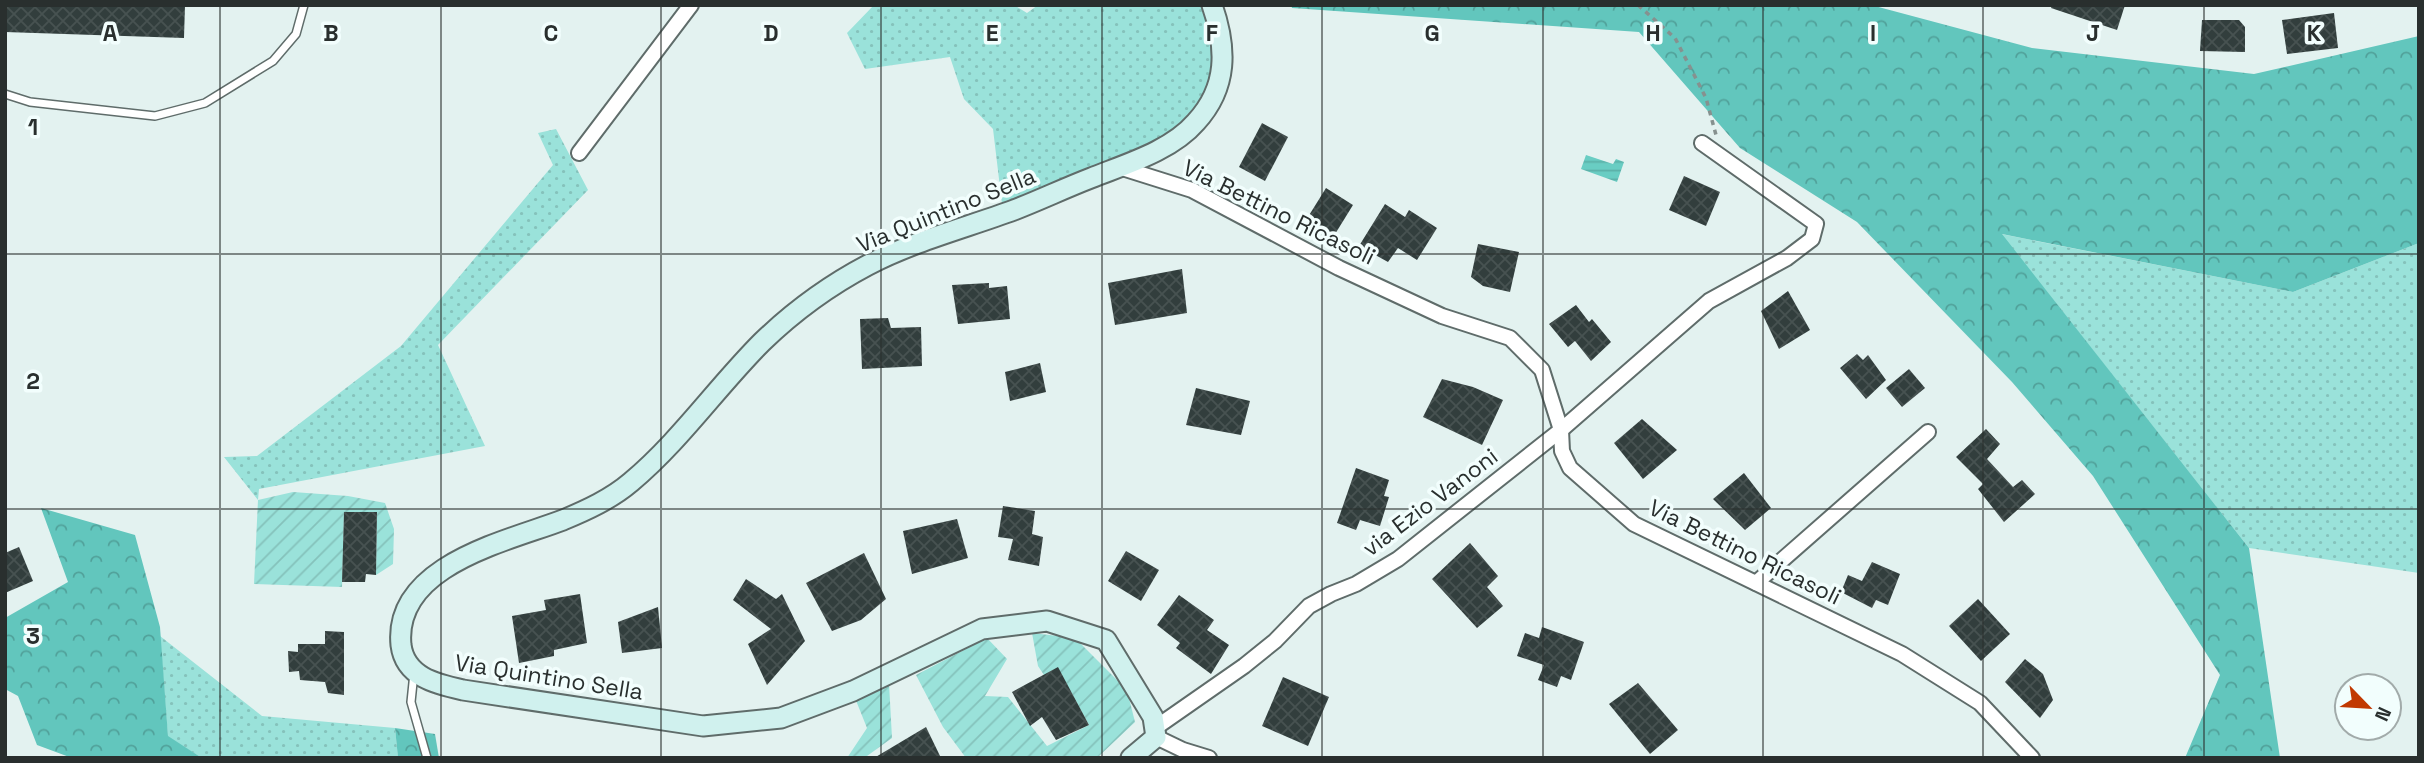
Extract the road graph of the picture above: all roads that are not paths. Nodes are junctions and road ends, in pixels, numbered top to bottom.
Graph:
1 (304, 5) edge
2 (691, 5) edge
3 (1212, 5) edge
4 (5, 94) edge
5 (1702, 143) dead end
6 (579, 153) dead end
7 (1119, 167) junction
8 (1561, 430) junction
9 (1928, 432) dead end
10 (1756, 583) junction
11 (414, 672) junction
12 (1156, 732) junction
13 (427, 758) edge
14 (1131, 758) edge
15 (1209, 758) edge
16 (2032, 758) edge

1 - 4 lane
2 - 6 street
3 - 7 street, Via Quintino Sella
5 - 8 street, via Ezio Vanoni
7 - 8 street, Via Bettino Ricasoli
7 - 11 street, Via Quintino Sella
8 - 10 street, Via Bettino Ricasoli
8 - 12 street, via Ezio Vanoni
9 - 10 street
10 - 16 street, Via Bettino Ricasoli
11 - 12 street, Via Quintino Sella
11 - 13 lane
12 - 14 street
12 - 15 street

